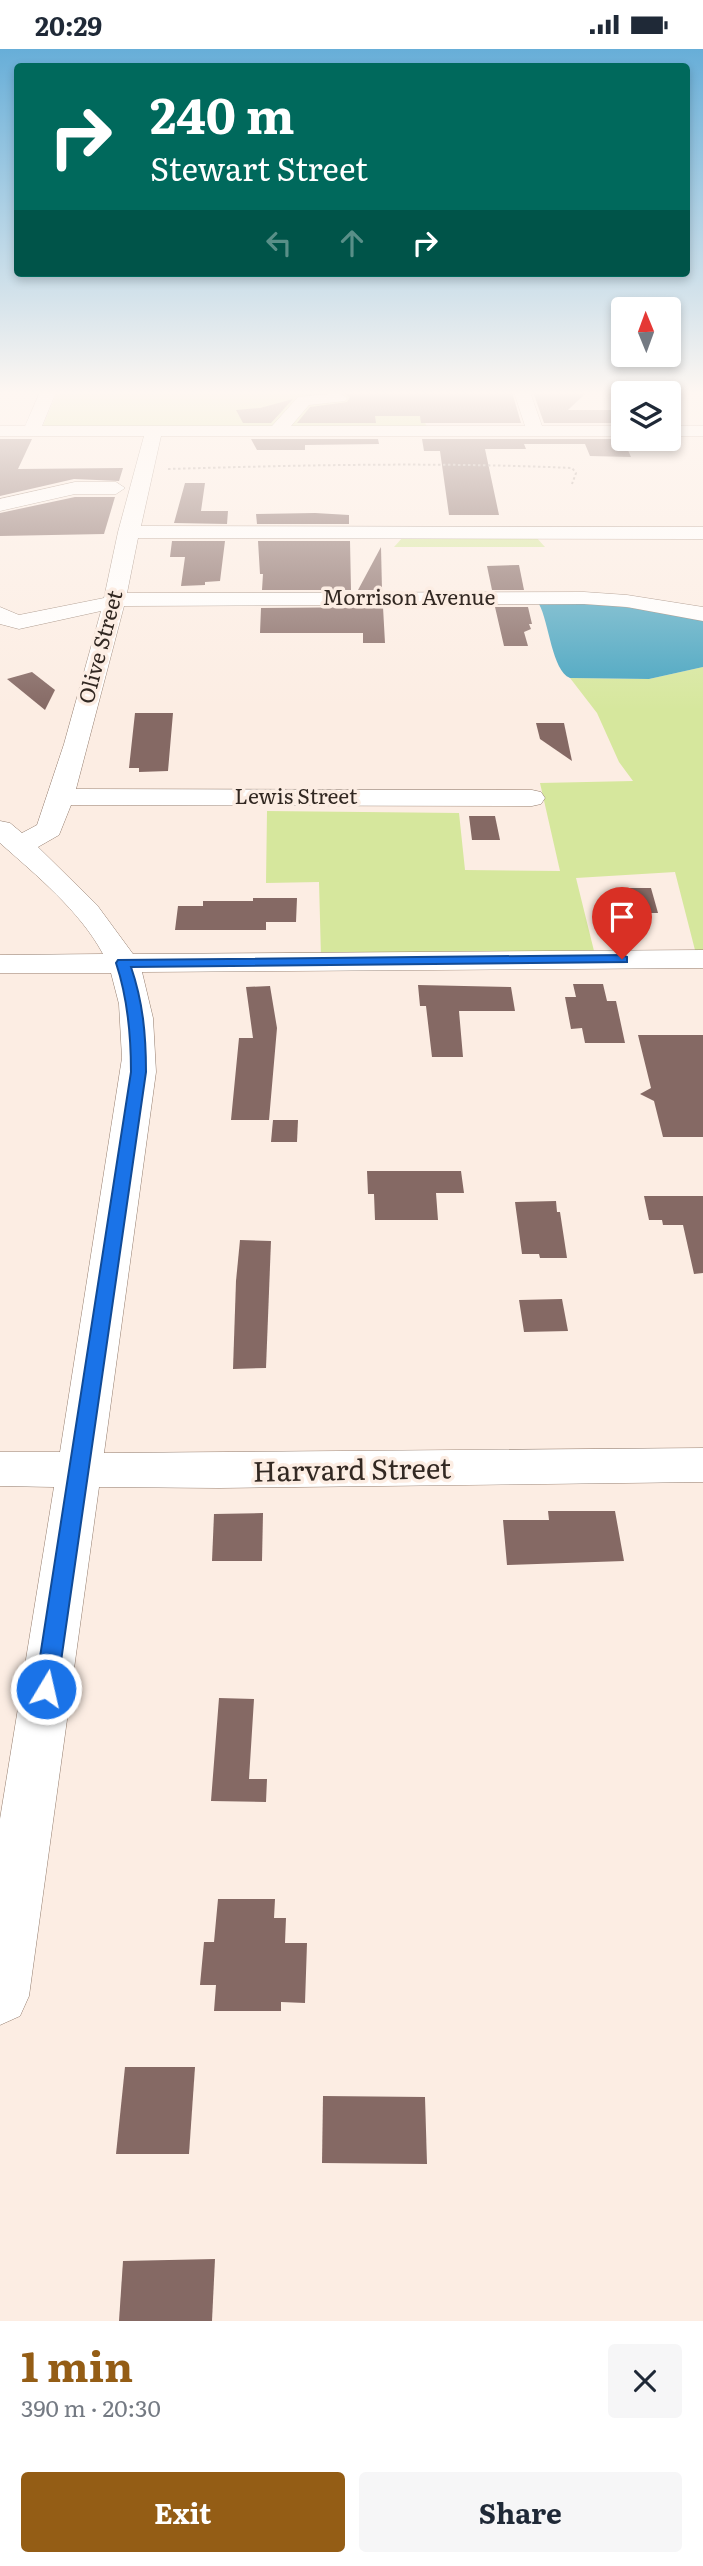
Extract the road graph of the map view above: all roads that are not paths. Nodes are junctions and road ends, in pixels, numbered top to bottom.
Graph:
1 (31, 498) edge
2 (136, 498) edge
3 (0, 505) edge
4 (703, 533) edge
5 (128, 536) junction
6 (343, 548) dead end
7 (114, 602) junction
8 (0, 614) edge
9 (703, 614) edge
10 (60, 797) junction
11 (531, 798) dead end
12 (10, 837) edge
13 (703, 959) edge
14 (123, 963) junction
15 (0, 964) edge
16 (703, 1465) edge
17 (0, 1469) edge
18 (79, 1470) junction
19 (0, 1997) edge

1 - 3 street
2 - 5 street, Olive Street
4 - 5 street
5 - 6 street
5 - 7 street, Olive Street
7 - 8 street, Morrison Avenue
7 - 9 street, Morrison Avenue
7 - 10 street, Olive Street
10 - 11 street, Lewis Street
10 - 12 street, Olive Street
12 - 14 street
13 - 14 street
14 - 15 street
14 - 18 street
16 - 18 street, Harvard Street
17 - 18 street, Harvard Street
18 - 19 street

